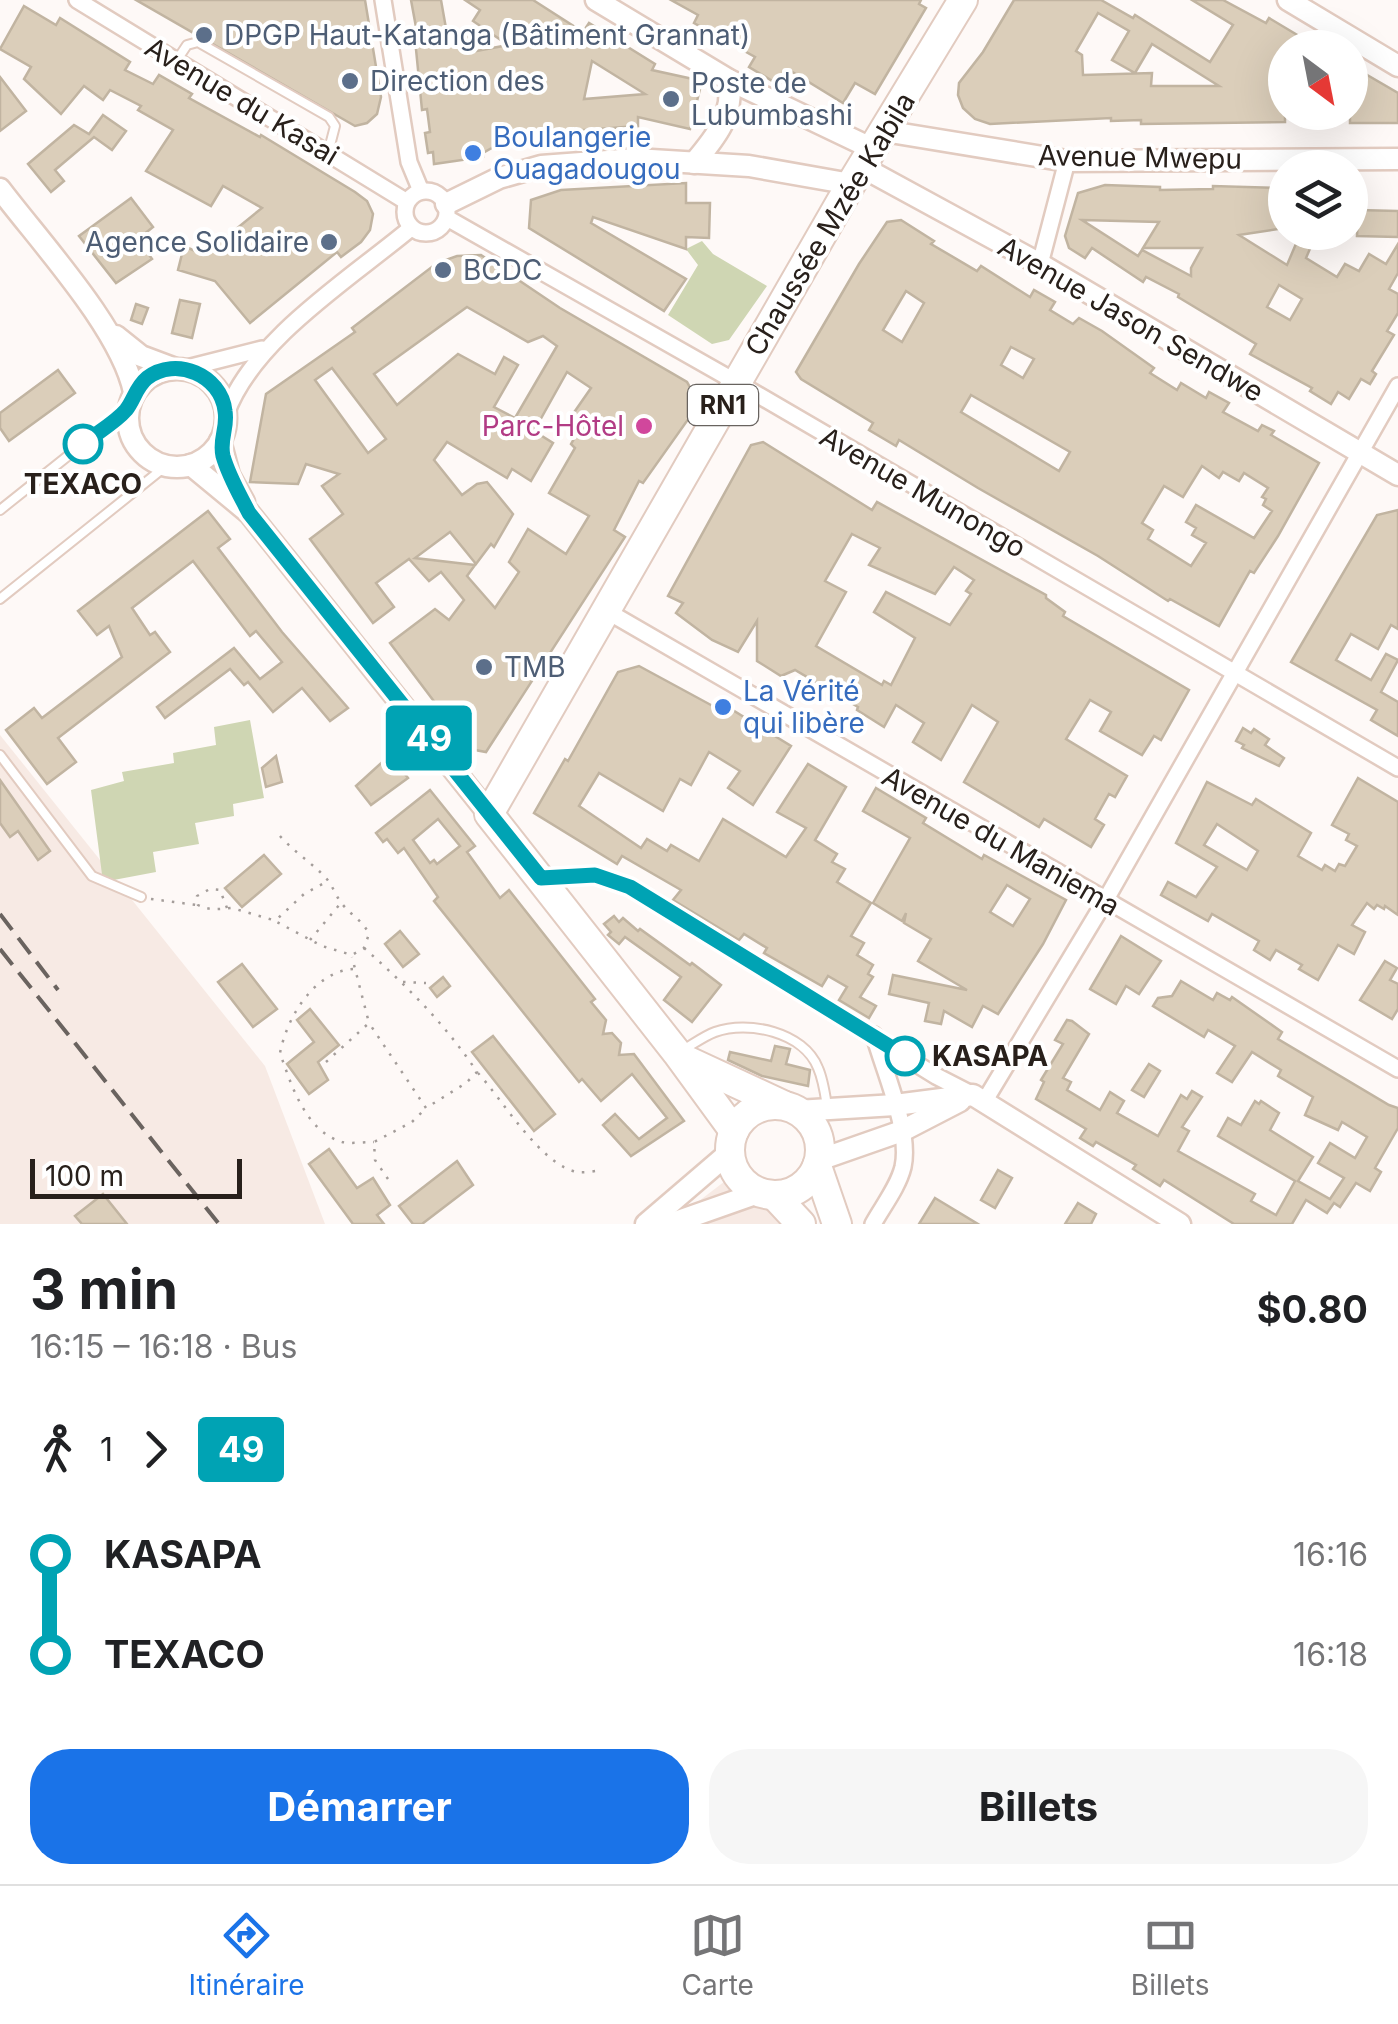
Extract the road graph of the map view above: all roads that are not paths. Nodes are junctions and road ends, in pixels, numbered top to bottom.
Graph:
1 (77, 0) edge
2 (383, 0) edge
3 (596, 0) edge
4 (963, 0) edge
5 (1288, 0) edge
6 (177, 60) junction
7 (1398, 66) edge
8 (729, 80) junction
9 (328, 153) junction
10 (868, 158) junction
11 (1398, 159) edge
12 (1067, 161) junction
13 (694, 163) junction
14 (0, 188) edge
15 (414, 196) junction
16 (447, 211) junction
17 (411, 228) junction
18 (1040, 264) junction
19 (107, 328) junction
20 (266, 347) junction
21 (178, 369) junction
22 (736, 382) junction
23 (1398, 386) edge
24 (131, 400) junction
25 (226, 414) junction
26 (220, 442) junction
27 (1358, 452) junction
28 (192, 465) junction
29 (166, 466) junction
30 (1398, 475) edge
31 (0, 510) edge
32 (249, 513) junction
33 (0, 599) edge
34 (605, 610) junction
35 (1232, 672) junction
36 (0, 755) edge
37 (1398, 768) edge
38 (489, 814) junction
39 (541, 878) junction
40 (141, 897) road end
41 (1105, 901) junction
42 (874, 1036) junction
43 (679, 1055) junction
44 (1398, 1070) edge
45 (979, 1098) junction
46 (895, 1105) junction
47 (828, 1108) junction
48 (792, 1109) junction
49 (903, 1141) junction
50 (732, 1142) junction
51 (818, 1163) junction
52 (767, 1194) junction
53 (714, 1217) edge
54 (646, 1224) edge
55 (670, 1224) edge
56 (801, 1224) edge
57 (837, 1224) edge
58 (873, 1224) edge
59 (1180, 1224) edge

1 - 6 street, Avenue du Kasai
2 - 15 street
3 - 8 street, Avenue Jason Sendwe
4 - 10 highway, Chaussée Mzée Kabila / RN1
5 - 7 street
6 - 9 street, Avenue du Kasai
6 - 9 lane
8 - 10 street, Avenue Jason Sendwe
8 - 13 street
9 - 15 street, Avenue du Kasai
10 - 12 street, Avenue Mwepu
10 - 13 street, Avenue Mwepu
10 - 18 street, Avenue Jason Sendwe
10 - 22 highway, Chaussée Mzée Kabila / RN1
11 - 12 street, Avenue Mwepu
12 - 18 street
13 - 16 street, Avenue Mwepu
14 - 19 street
15 - 16 street, Avenue du Kasai
15 - 17 street
16 - 17 street
16 - 22 street, Avenue Munongo
17 - 20 street
18 - 27 street, Avenue Jason Sendwe
19 - 21 street
19 - 24 street
20 - 21 street
20 - 25 street
21 - 24 street
21 - 25 street
22 - 34 highway, Chaussée Mzée Kabila / RN1
22 - 35 street, Avenue Munongo
23 - 27 street
24 - 29 street
24 - 31 lane
25 - 26 street
26 - 28 street
26 - 32 street
27 - 30 street, Avenue Jason Sendwe
27 - 35 street
28 - 29 street
28 - 32 street
29 - 33 lane
32 - 38 street
34 - 38 highway, Chaussée Mzée Kabila / RN1
34 - 41 street, Avenue du Maniema
35 - 37 street, Avenue Munongo
35 - 41 street
36 - 40 lane
38 - 39 highway
39 - 42 street
39 - 43 highway
41 - 44 street, Avenue du Maniema
41 - 45 street
42 - 45 street
42 - 46 street
43 - 47 lane
43 - 48 highway
43 - 50 highway
45 - 46 street
45 - 49 street
45 - 59 street
46 - 47 street
46 - 49 street
47 - 48 street
48 - 50 highway
48 - 51 highway
49 - 51 street
49 - 58 street
50 - 52 highway
50 - 54 street
51 - 52 highway
51 - 57 highway
52 - 53 street
52 - 56 highway
53 - 55 street

